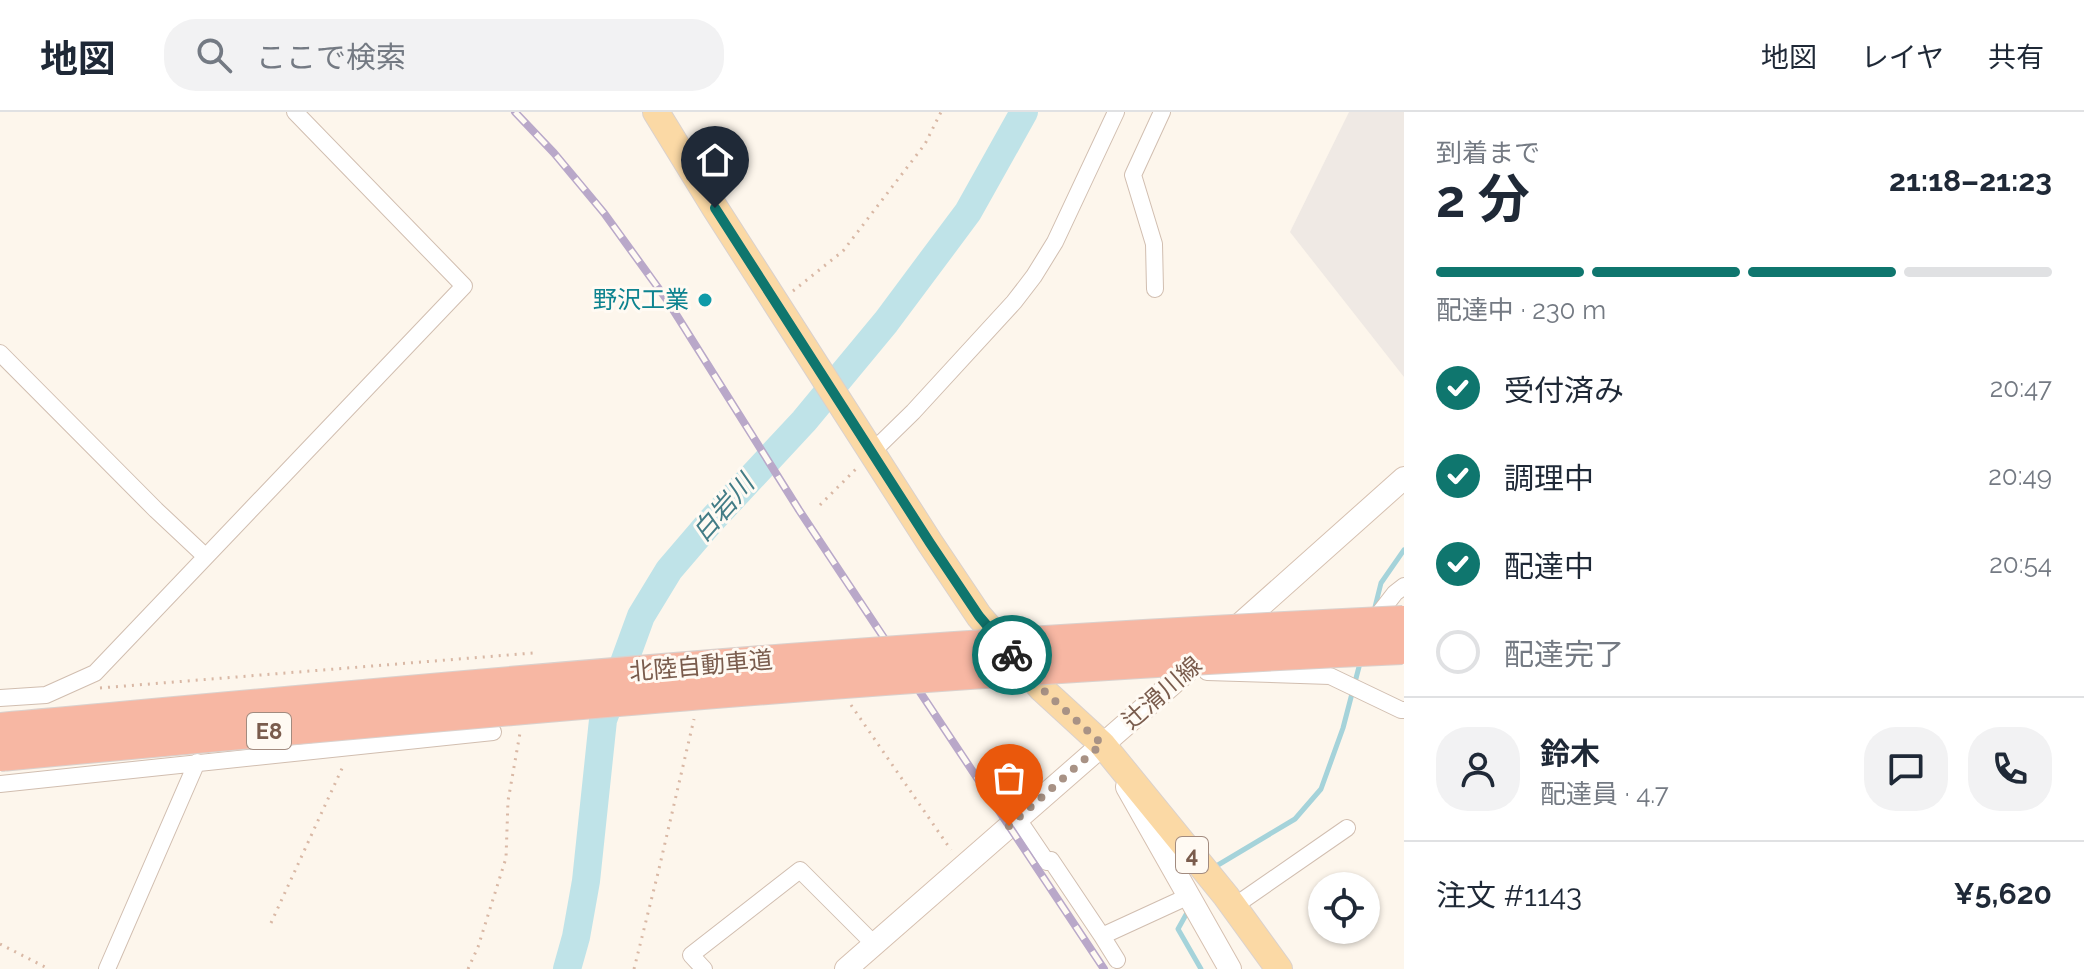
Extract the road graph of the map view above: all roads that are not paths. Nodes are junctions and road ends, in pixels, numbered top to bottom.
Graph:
1 (656, 112) edge
2 (1116, 112) edge
3 (1162, 112) edge
4 (300, 114) edge
5 (1155, 289) dead end
6 (0, 353) edge
7 (872, 452) junction
8 (1404, 478) edge
9 (205, 556) junction
10 (1404, 586) edge
11 (1402, 635) edge
12 (1186, 672) junction
13 (1330, 676) junction
14 (0, 698) edge
15 (1404, 710) edge
16 (0, 728) edge
17 (493, 732) dead end
18 (1102, 744) junction
19 (0, 756) edge
20 (197, 762) junction
21 (0, 784) edge
22 (1024, 828) dead end
23 (1347, 828) dead end
24 (1189, 896) junction
25 (1233, 907) junction
26 (1102, 936) junction
27 (874, 944) junction
28 (1117, 960) dead end
29 (107, 969) edge
30 (704, 969) edge
31 (846, 969) edge
32 (1230, 969) edge
33 (1279, 969) edge

1 - 7 main road, 4
2 - 7 street
3 - 5 street
4 - 9 street
6 - 9 street
7 - 18 main road, 4
8 - 12 main road, 辻滑川線
9 - 14 street
10 - 13 street
11 - 16 highway, 北陸自動車道 / E8, bridge
11 - 19 highway, 北陸自動車道 / E8, bridge
12 - 13 street
12 - 18 main road, 辻滑川線
13 - 15 street
17 - 20 street
18 - 24 main road
18 - 25 main road, 4
18 - 27 main road, 辻滑川線
20 - 21 street
20 - 29 street
22 - 26 street
23 - 25 street
24 - 26 street
24 - 32 main road
25 - 33 main road, 4
26 - 28 street
27 - 30 street
27 - 31 main road, 辻滑川線

